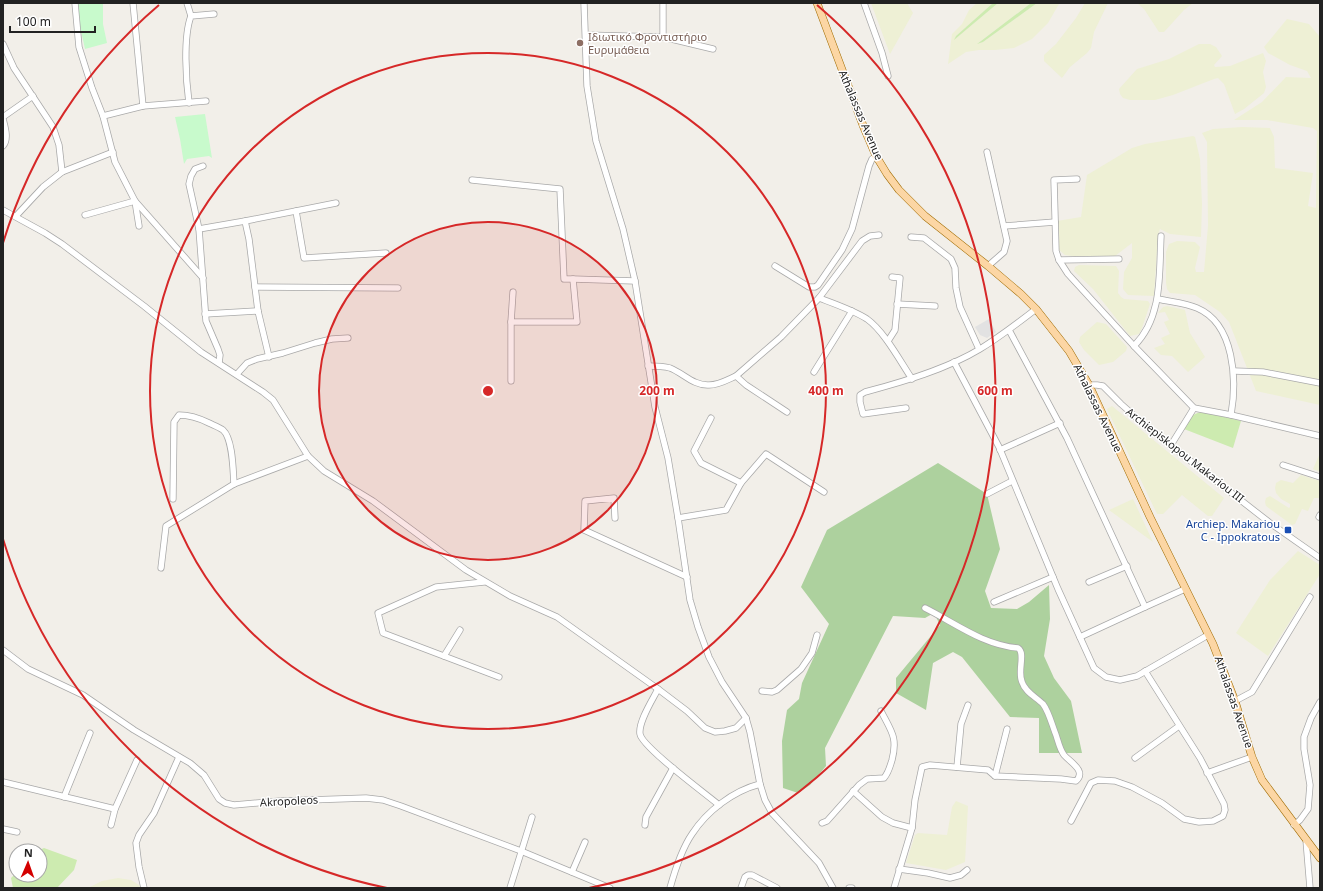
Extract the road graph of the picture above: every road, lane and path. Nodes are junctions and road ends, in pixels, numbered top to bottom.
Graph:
1 (75, 3) edge
2 (133, 3) edge
3 (187, 3) edge
4 (584, 3) edge
5 (663, 3) edge
6 (817, 3) edge
7 (864, 3) edge
8 (214, 14) dead end
9 (190, 16) junction
10 (586, 35) junction
11 (663, 37) junction
12 (3, 44) edge
13 (713, 49) dead end
14 (888, 76) dead end
15 (33, 96) junction
16 (206, 101) dead end
17 (189, 103) junction
18 (143, 106) junction
19 (103, 116) junction
20 (3, 118) edge
21 (3, 146) edge
22 (113, 152) junction
23 (987, 152) dead end
24 (876, 156) junction
25 (203, 166) dead end
26 (62, 172) junction
27 (1077, 179) dead end
28 (472, 180) dead end
29 (135, 201) junction
30 (336, 203) dead end
31 (3, 210) edge
32 (296, 211) junction
33 (85, 215) dead end
34 (16, 216) junction
35 (245, 221) junction
36 (1055, 222) junction
37 (139, 226) dead end
38 (1004, 226) junction
39 (199, 228) junction
40 (879, 235) dead end
41 (1161, 236) dead end
42 (910, 237) dead end
43 (386, 253) dead end
44 (1119, 259) dead end
45 (1059, 260) junction
46 (775, 266) dead end
47 (988, 266) junction
48 (892, 277) dead end
49 (203, 279) junction
50 (573, 279) junction
51 (635, 281) junction
52 (255, 287) junction
53 (398, 288) dead end
54 (513, 292) dead end
55 (819, 298) junction
56 (1158, 299) junction
57 (898, 304) junction
58 (935, 306) dead end
59 (1036, 309) junction
60 (258, 311) junction
61 (852, 312) junction
62 (205, 314) junction
63 (511, 322) junction
64 (1009, 330) junction
65 (348, 338) dead end
66 (888, 341) junction
67 (1134, 346) junction
68 (979, 349) junction
69 (269, 356) junction
70 (954, 362) junction
71 (219, 363) junction
72 (648, 366) junction
73 (1234, 371) junction
74 (814, 372) dead end
75 (238, 374) junction
76 (736, 376) junction
77 (912, 379) junction
78 (511, 381) dead end
79 (1320, 383) edge
80 (1089, 385) junction
81 (906, 408) dead end
82 (1194, 408) junction
83 (787, 412) dead end
84 (1231, 415) junction
85 (711, 418) dead end
86 (1060, 423) junction
87 (1320, 436) edge
88 (1171, 446) junction
89 (1000, 450) junction
90 (308, 456) junction
91 (1283, 465) dead end
92 (1320, 477) edge
93 (1012, 481) junction
94 (741, 483) junction
95 (234, 484) junction
96 (824, 492) dead end
97 (987, 494) dead end
98 (173, 499) dead end
99 (615, 518) dead end
100 (678, 518) junction
101 (1320, 558) edge
102 (1127, 566) junction
103 (161, 568) dead end
104 (687, 577) junction
105 (1052, 577) junction
106 (484, 582) junction
107 (1089, 582) dead end
108 (1185, 589) junction
109 (1310, 597) dead end
110 (994, 602) dead end
111 (1145, 607) junction
112 (925, 608) dead end
113 (460, 630) dead end
114 (817, 635) dead end
115 (1208, 635) junction
116 (1080, 637) junction
117 (3, 650) edge
118 (444, 656) junction
119 (1145, 671) junction
120 (499, 677) dead end
121 (658, 689) junction
122 (762, 691) dead end
123 (1235, 701) junction
124 (1320, 702) edge
125 (968, 705) dead end
126 (882, 711) dead end
127 (746, 718) junction
128 (1180, 726) junction
129 (1007, 729) dead end
130 (90, 733) dead end
131 (180, 757) junction
132 (1252, 757) junction
133 (1136, 758) dead end
134 (137, 760) dead end
135 (957, 767) junction
136 (673, 768) junction
137 (1207, 773) junction
138 (995, 776) junction
139 (3, 782) edge
140 (760, 784) junction
141 (853, 791) junction
142 (64, 797) junction
143 (719, 805) junction
144 (115, 809) junction
145 (532, 817) dead end
146 (1071, 821) dead end
147 (822, 823) dead end
148 (1294, 824) junction
149 (110, 825) dead end
150 (645, 825) dead end
151 (912, 828) junction
152 (3, 829) edge
153 (17, 832) dead end
154 (1306, 840) junction
155 (585, 842) dead end
156 (521, 852) junction
157 (1320, 858) edge
158 (899, 869) junction
159 (967, 870) dead end
160 (572, 872) junction
161 (144, 888) edge
162 (510, 888) edge
163 (608, 888) edge
164 (670, 888) edge
165 (741, 888) edge
166 (777, 888) edge
167 (832, 888) edge
168 (849, 888) edge
169 (852, 888) edge
170 (894, 888) edge
171 (1310, 888) edge

1 - 19 street
2 - 18 street
3 - 9 street
4 - 10 street
5 - 11 street
6 - 24 main road, Athalassas Avenue
7 - 14 street
8 - 9 street
9 - 17 street
10 - 11 street
10 - 51 street
11 - 13 street
12 - 15 street
15 - 20 street
15 - 26 street
16 - 17 street
17 - 18 street
18 - 19 street
19 - 22 street
20 - 21 street
22 - 26 street
22 - 29 street
23 - 38 street
24 - 46 street
24 - 47 main road, Athalassas Avenue
25 - 39 street
26 - 34 street
27 - 36 street
28 - 50 street
29 - 33 street
29 - 37 street
29 - 49 street
30 - 32 street
31 - 34 street
32 - 35 street
32 - 43 street
34 - 71 street
35 - 39 street
35 - 52 street
36 - 38 street
36 - 45 street
38 - 47 street
39 - 49 street
40 - 55 street
41 - 56 street
42 - 68 street
44 - 45 street
45 - 67 street
47 - 59 main road, Athalassas Avenue
48 - 57 street
49 - 62 street
50 - 51 street
50 - 63 street
51 - 72 street
52 - 53 street
52 - 60 street
54 - 63 street
55 - 61 street
55 - 76 street
56 - 67 street
56 - 73 street
57 - 58 street
57 - 66 street
59 - 64 street
59 - 80 main road, Athalassas Avenue
60 - 62 street
60 - 69 street
61 - 66 street
61 - 74 street
62 - 71 street
63 - 78 street
64 - 68 street
64 - 86 street
65 - 69 street
66 - 77 street
67 - 82 street
68 - 70 street
69 - 75 street
70 - 77 street
70 - 89 street
71 - 75 street
72 - 76 street
72 - 100 street
73 - 79 street
73 - 84 street
75 - 90 street
76 - 83 street
77 - 81 street
80 - 88 street, Archiepiskopou Makariou III
80 - 108 main road, Athalassas Avenue
82 - 84 street
82 - 88 street
84 - 87 street
85 - 94 street
86 - 89 street
86 - 102 street
88 - 101 street, Archiepiskopou Makariou III
89 - 93 street
90 - 95 street
90 - 106 street
91 - 92 street
93 - 97 street
93 - 105 street
94 - 96 street
94 - 100 street
95 - 98 street
95 - 103 street
99 - 104 street
100 - 104 street
102 - 107 street
102 - 111 street
104 - 127 street
105 - 110 street
105 - 116 street
106 - 118 street
106 - 121 street
108 - 111 street
108 - 115 main road, Athalassas Avenue
109 - 123 street
111 - 116 street
112 - 138 street
113 - 118 street
114 - 122 street
115 - 119 street
115 - 123 main road, Athalassas Avenue
116 - 119 street
117 - 131 street, Akropoleos
118 - 120 street
119 - 128 street
121 - 127 street
121 - 136 street
123 - 132 main road, Athalassas Avenue
124 - 148 street
125 - 135 street
126 - 141 street
127 - 140 street
128 - 133 street
128 - 137 street
129 - 138 street
130 - 142 street
131 - 156 street, Akropoleos
131 - 161 street
132 - 137 street
132 - 148 main road, Athalassas Avenue
134 - 144 street
135 - 138 street
135 - 151 street
136 - 143 street
136 - 150 street
137 - 146 street
139 - 142 street
140 - 143 street
140 - 167 street
141 - 147 street
141 - 151 street
142 - 144 street
143 - 164 street
144 - 149 street
145 - 156 street
148 - 154 main road, Athalassas Avenue
151 - 158 street
152 - 153 street
154 - 157 main road, Athalassas Avenue
154 - 171 street
155 - 160 street
156 - 160 street, Akropoleos
156 - 162 street
158 - 159 street
158 - 170 street
160 - 163 street, Akropoleos
165 - 166 street
168 - 169 street

